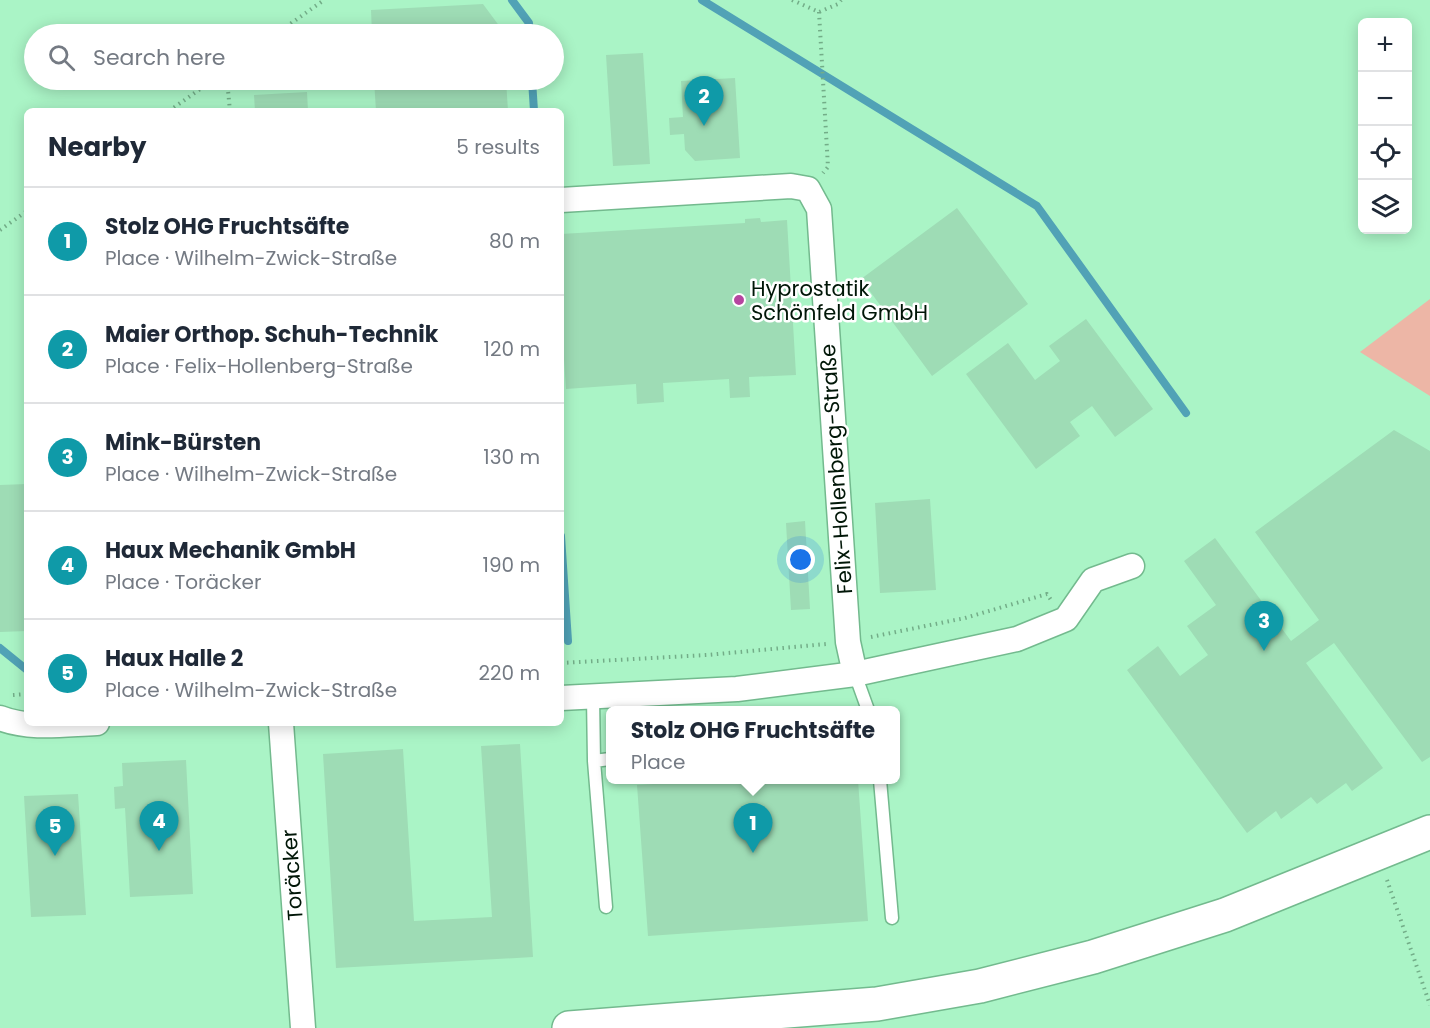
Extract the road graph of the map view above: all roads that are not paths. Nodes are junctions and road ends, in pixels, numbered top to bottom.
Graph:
1 (564, 200) edge
2 (1132, 566) dead end
3 (855, 674) junction
4 (593, 697) junction
5 (564, 698) edge
6 (866, 706) edge
7 (0, 718) edge
8 (24, 724) edge
9 (281, 726) edge
10 (606, 759) edge
11 (594, 760) junction
12 (880, 784) edge
13 (1430, 832) edge
14 (606, 907) dead end
15 (892, 918) dead end
16 (303, 1028) edge
17 (569, 1028) edge

1 - 3 street, Felix-Hollenberg-Straße
2 - 3 street
3 - 4 street
3 - 6 lane
4 - 5 street
4 - 11 lane
7 - 8 street
9 - 16 street, Toräcker
10 - 11 lane
11 - 14 lane
12 - 15 lane
13 - 17 main road

